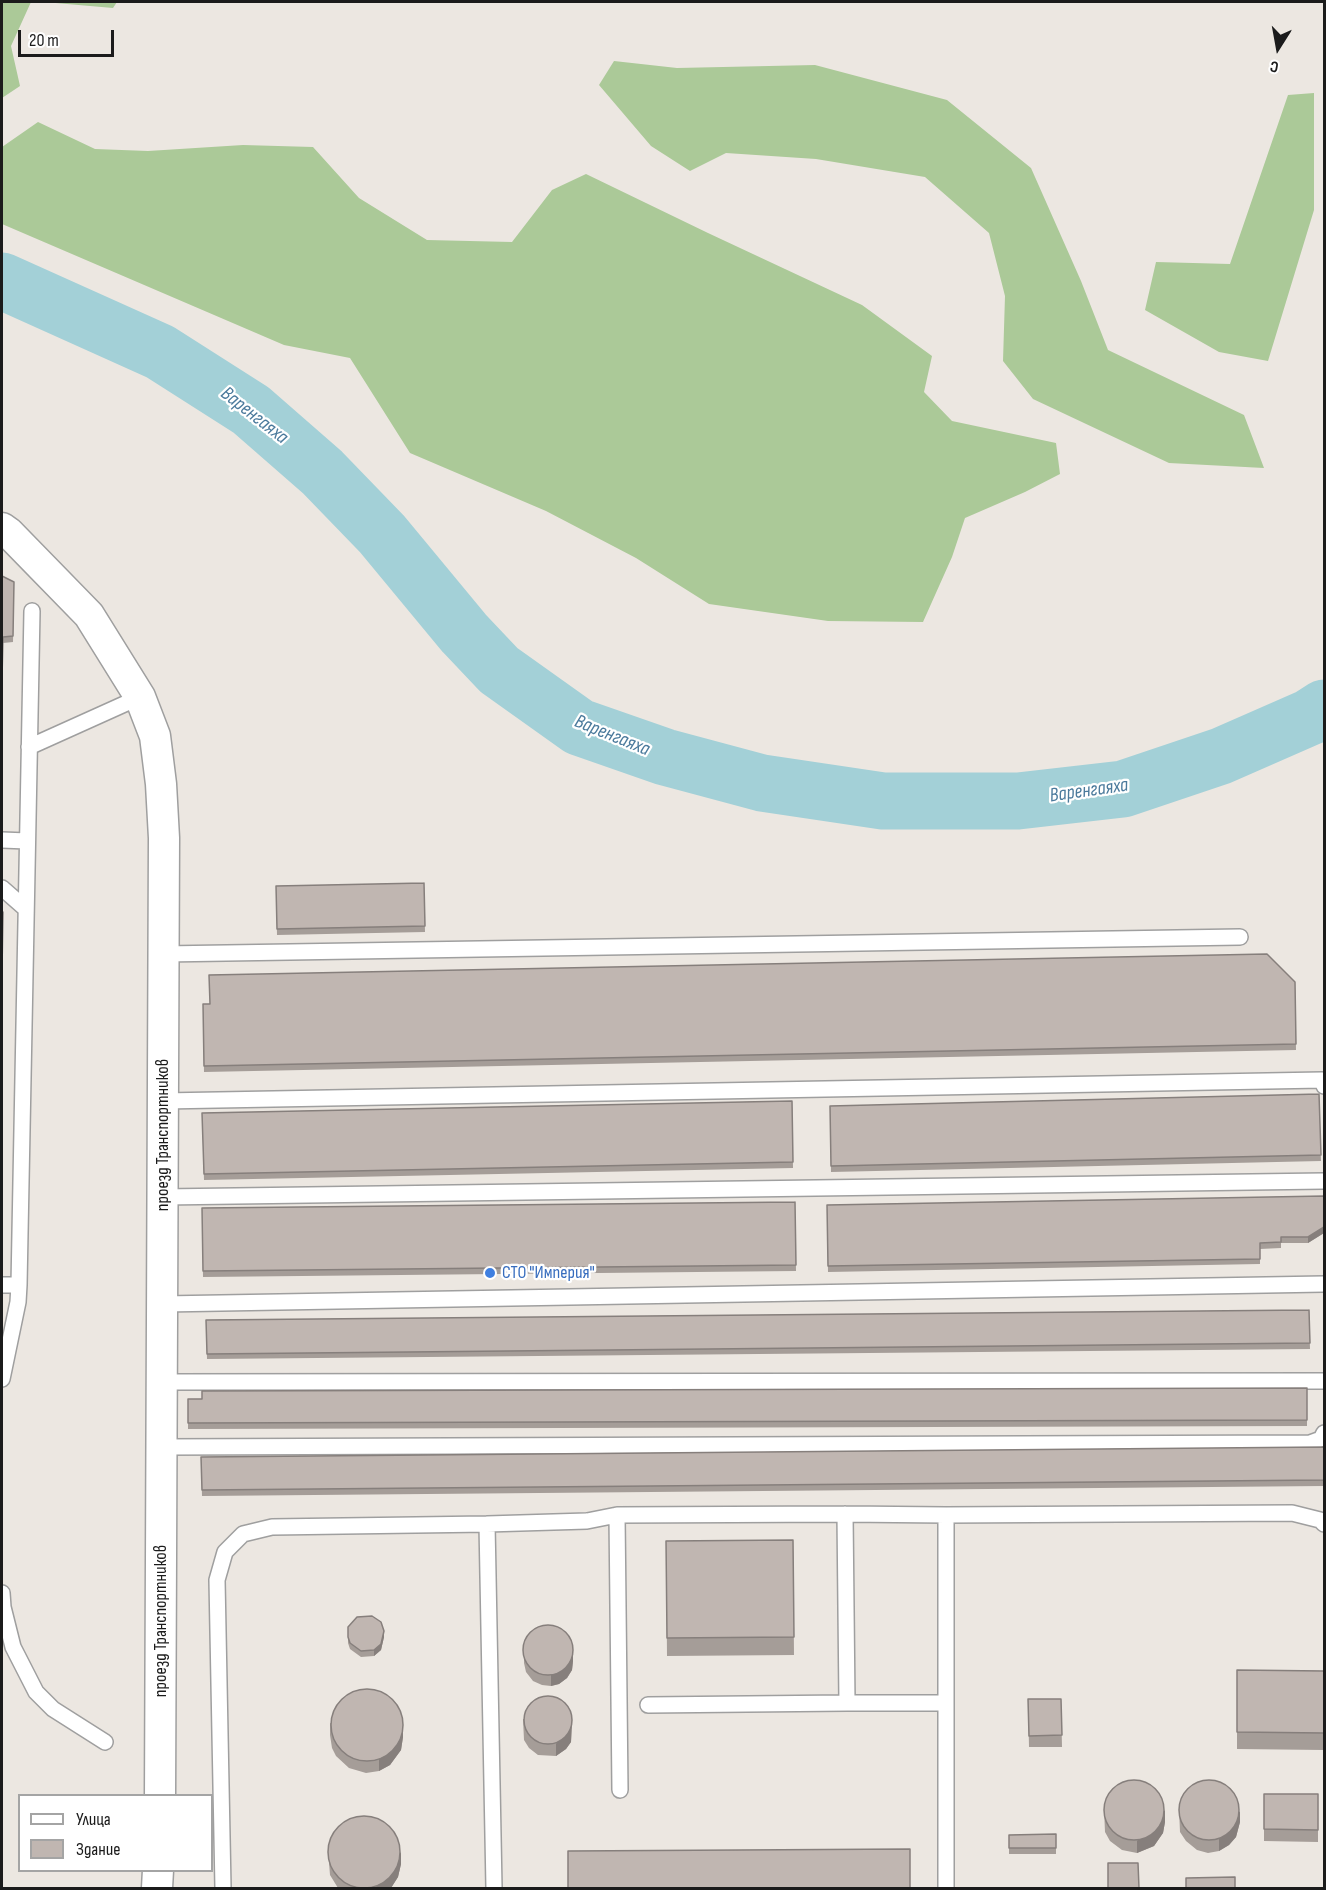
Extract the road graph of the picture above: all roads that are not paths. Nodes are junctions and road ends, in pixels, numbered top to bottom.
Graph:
1 (2, 528) edge
2 (32, 611) dead end
3 (140, 697) junction
4 (29, 747) junction
5 (2, 840) edge
6 (27, 841) junction
7 (2, 888) edge
8 (26, 909) junction
9 (1240, 937) dead end
10 (163, 954) junction
11 (1324, 1086) edge
12 (163, 1101) junction
13 (1324, 1181) edge
14 (163, 1197) junction
15 (1324, 1284) edge
16 (2, 1285) edge
17 (19, 1285) junction
18 (163, 1304) junction
19 (2, 1378) edge
20 (1324, 1381) edge
21 (163, 1382) junction
22 (1324, 1433) edge
23 (163, 1447) junction
24 (617, 1515) junction
25 (845, 1515) junction
26 (946, 1515) junction
27 (487, 1524) junction
28 (1324, 1524) edge
29 (2, 1593) edge
30 (846, 1702) junction
31 (946, 1703) junction
32 (648, 1705) dead end
33 (105, 1742) dead end
34 (620, 1790) dead end
35 (160, 1794) edge
36 (158, 1872) edge
37 (157, 1888) edge
38 (223, 1888) edge
39 (494, 1888) edge
40 (946, 1888) edge

1 - 3 street, проезд Транспортников
2 - 4 lane
3 - 4 lane
3 - 10 street, проезд Транспортников
4 - 6 lane
5 - 6 lane
6 - 8 lane
7 - 8 lane
8 - 17 lane
9 - 10 lane
10 - 12 street, проезд Транспортников
11 - 12 lane
12 - 14 street, проезд Транспортников
13 - 14 lane
14 - 18 street, проезд Транспортников
15 - 18 lane
16 - 17 lane
17 - 19 lane
18 - 21 street, проезд Транспортников
20 - 21 lane
21 - 23 street, проезд Транспортников
22 - 23 lane
23 - 35 street, проезд Транспортников
24 - 25 lane
24 - 27 lane
24 - 34 lane
25 - 26 lane
25 - 30 lane
26 - 28 lane
26 - 31 lane
27 - 38 lane
27 - 39 lane
29 - 33 lane
30 - 31 lane
30 - 32 lane
31 - 40 lane
36 - 37 street

